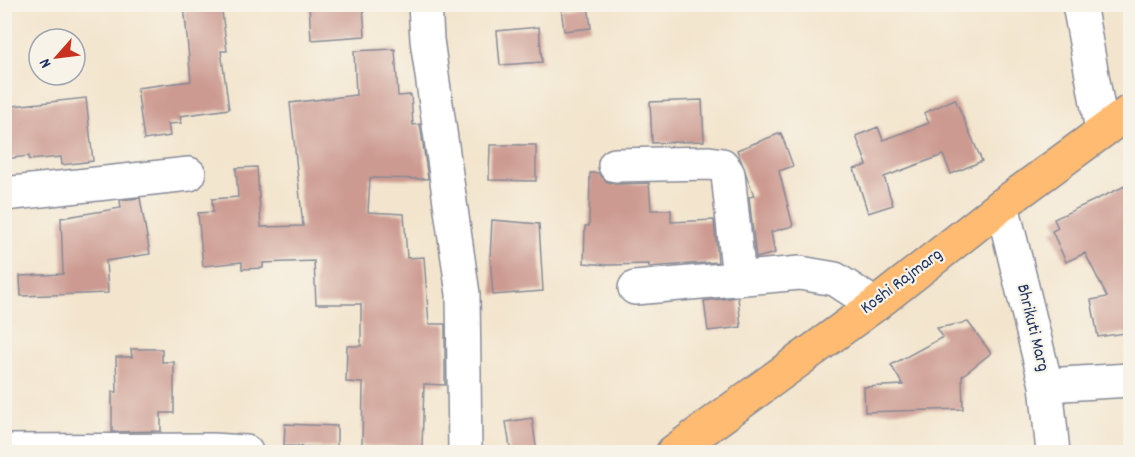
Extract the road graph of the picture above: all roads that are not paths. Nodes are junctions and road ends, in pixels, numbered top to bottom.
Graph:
1 (424, 4) edge
2 (1079, 4) edge
3 (1131, 111) edge
4 (1102, 130) junction
5 (615, 165) dead end
6 (189, 174) dead end
7 (4, 194) edge
8 (1002, 205) junction
9 (739, 279) junction
10 (635, 288) dead end
11 (875, 304) junction
12 (1131, 380) edge
13 (1046, 385) junction
14 (4, 451) edge
15 (246, 453) edge
16 (465, 453) edge
17 (674, 453) edge
18 (1053, 453) edge

1 - 16 street
2 - 4 street
3 - 4 main road, Koshi Rajmarg
4 - 8 main road, Koshi Rajmarg
5 - 9 street
6 - 7 street
8 - 11 main road, Koshi Rajmarg
8 - 13 street, Bhrikuti Marg
9 - 10 street
9 - 11 street
11 - 17 main road, Koshi Rajmarg
12 - 13 street
13 - 18 street, Bhrikuti Marg
14 - 15 street

